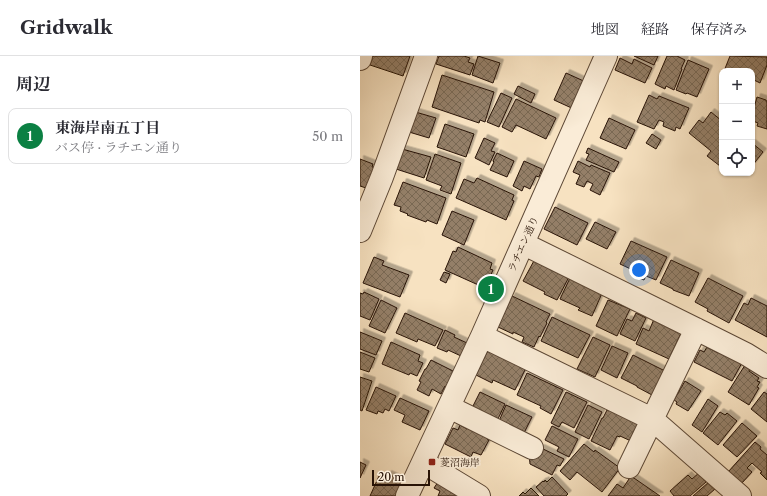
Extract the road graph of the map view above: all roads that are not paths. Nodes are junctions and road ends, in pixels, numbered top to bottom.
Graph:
1 (361, 56) edge
2 (426, 56) edge
3 (606, 56) edge
4 (360, 59) edge
5 (360, 230) edge
6 (524, 244) junction
7 (696, 329) junction
8 (482, 336) junction
9 (767, 367) edge
10 (449, 407) junction
11 (652, 419) junction
12 (532, 448) dead end
13 (423, 462) junction
14 (629, 467) dead end
15 (407, 496) edge
16 (479, 496) edge
17 (740, 496) edge

1 - 4 street
2 - 5 street
3 - 6 street, ラチエン通り
6 - 7 street
6 - 8 street, ラチエン通り
7 - 9 street
7 - 11 street
8 - 10 street, ラチエン通り
8 - 11 street
10 - 12 street
10 - 13 street, ラチエン通り
11 - 14 street
11 - 17 street
13 - 15 street, ラチエン通り
13 - 16 street

